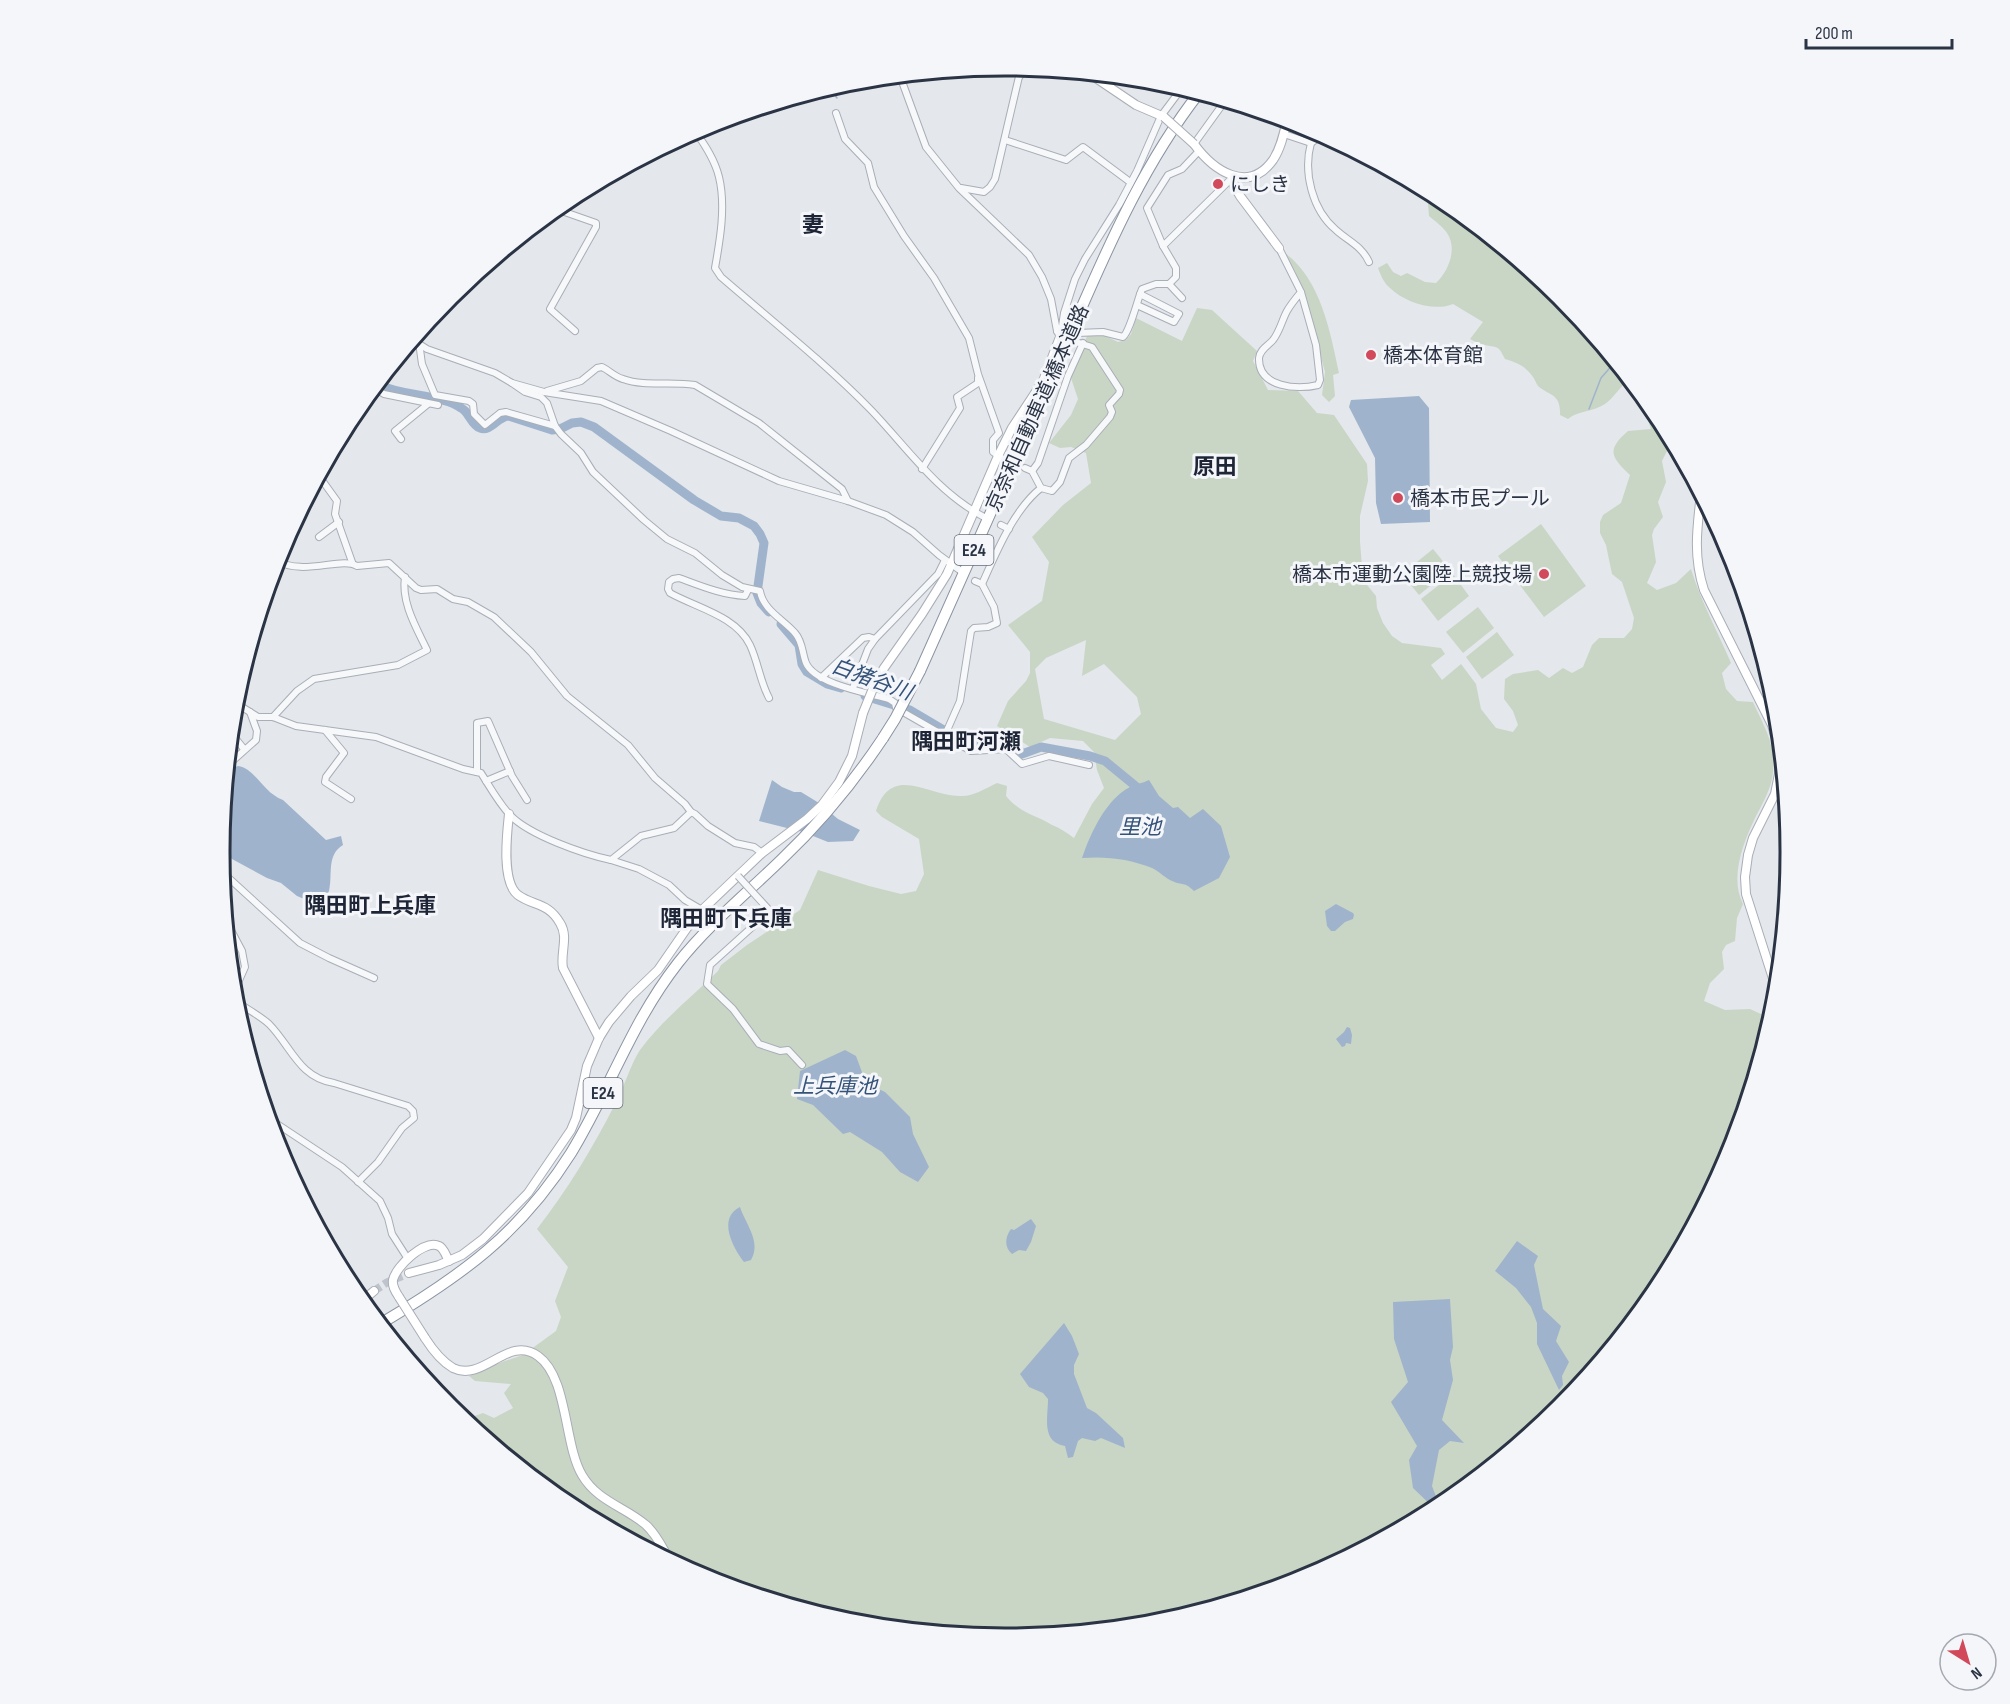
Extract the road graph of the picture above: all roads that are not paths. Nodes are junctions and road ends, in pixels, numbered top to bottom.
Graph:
1 (1020, 76) edge
2 (903, 83) edge
3 (1103, 83) edge
4 (1177, 96) edge
5 (1194, 100) edge
6 (1221, 108) edge
7 (836, 113) dead end
8 (1163, 116) junction
9 (1285, 130) edge
10 (1284, 134) junction
11 (701, 139) edge
12 (1005, 140) junction
13 (1314, 141) edge
14 (1311, 143) junction
15 (1197, 148) junction
16 (1233, 177) junction
17 (1130, 182) junction
18 (959, 188) junction
19 (566, 213) edge
20 (1163, 246) junction
21 (1279, 248) joint
22 (1370, 262) dead end
23 (1169, 284) junction
24 (1301, 292) junction
25 (1140, 294) junction
26 (1182, 298) dead end
27 (1137, 305) junction
28 (575, 331) dead end
29 (1060, 333) junction
30 (1083, 343) junction
31 (419, 344) joint
32 (1051, 365) junction
33 (978, 374) junction
34 (1068, 376) junction
35 (512, 383) junction
36 (381, 392) edge
37 (544, 392) junction
38 (437, 398) junction
39 (428, 404) junction
40 (557, 428) junction
41 (401, 439) dead end
42 (998, 456) junction
43 (1009, 463) dead end
44 (922, 469) junction
45 (323, 482) edge
46 (1041, 488) junction
47 (848, 501) junction
48 (1699, 506) edge
49 (974, 512) junction
50 (984, 517) dead end
51 (339, 522) junction
52 (1000, 525) dead end
53 (1009, 529) junction
54 (320, 537) dead end
55 (352, 562) junction
56 (948, 562) junction
57 (285, 565) edge
58 (961, 571) dead end
59 (405, 577) junction
60 (975, 580) dead end
61 (982, 584) junction
62 (754, 590) junction
63 (875, 639) junction
64 (821, 678) junction
65 (853, 688) junction
66 (769, 698) dead end
67 (1759, 700) junction
68 (1766, 703) edge
69 (243, 707) edge
70 (250, 711) junction
71 (273, 717) junction
72 (1769, 721) edge
73 (325, 730) junction
74 (945, 735) junction
75 (238, 741) edge
76 (244, 749) junction
77 (235, 758) edge
78 (1089, 765) dead end
79 (510, 771) junction
80 (477, 772) junction
81 (486, 781) junction
82 (1777, 783) edge
83 (351, 799) dead end
84 (527, 801) dead end
85 (831, 801) junction
86 (691, 812) junction
87 (509, 814) junction
88 (762, 853) junction
89 (611, 860) junction
90 (738, 876) junction
91 (231, 880) edge
92 (702, 910) junction
93 (234, 937) edge
94 (1771, 972) edge
95 (240, 978) edge
96 (374, 978) dead end
97 (245, 1008) edge
98 (599, 1038) junction
99 (802, 1065) dead end
100 (280, 1126) edge
101 (358, 1182) junction
102 (408, 1259) junction
103 (448, 1261) junction
104 (409, 1273) tunnel mouth
105 (374, 1291) tunnel mouth
106 (369, 1295) edge
107 (387, 1320) edge
108 (664, 1549) edge

1 - 12 street
2 - 18 street
3 - 8 street
4 - 8 street
5 - 85 highway, 京奈和自動車道;橋本道路 / E24, bridge
6 - 15 street
7 - 33 street
8 - 15 street, bridge
8 - 17 street
9 - 10 street
10 - 14 street
10 - 16 street
11 - 44 street
12 - 17 street
12 - 18 street
13 - 14 street
14 - 22 street
15 - 16 street
15 - 20 street
16 - 20 street
16 - 21 street
17 - 29 street
18 - 29 street
19 - 28 street
20 - 23 street
21 - 24 street
23 - 25 street
23 - 26 street
24 - 24 street
25 - 27 street
25 - 27 street
27 - 29 street
29 - 30 street
29 - 32 street
30 - 34 street
30 - 46 street
31 - 35 street
31 - 38 street
32 - 34 street
32 - 42 street
33 - 42 street
33 - 44 street
34 - 46 street
35 - 37 street
35 - 40 street
36 - 39 street
37 - 47 street
37 - 47 street
38 - 39 street
38 - 40 street
39 - 41 street
40 - 62 street
42 - 43 street
42 - 49 street
44 - 49 street
45 - 51 street
46 - 53 street
47 - 56 street
48 - 67 street
49 - 50 street
49 - 56 street
51 - 54 street
51 - 55 street
52 - 53 street
53 - 61 street
55 - 57 street
55 - 59 street
56 - 58 street
56 - 63 street
56 - 85 street, bridge
59 - 71 street
59 - 86 street
60 - 61 street
61 - 74 street
62 - 64 street
62 - 66 street
63 - 64 street
63 - 65 street
64 - 65 street
65 - 74 street
67 - 68 street
67 - 72 street
69 - 70 street
70 - 71 street
70 - 76 street
71 - 73 street
73 - 80 street
73 - 83 street
74 - 78 street
75 - 76 street
76 - 77 street
79 - 80 street
79 - 81 street
79 - 84 street
80 - 81 street
81 - 87 street
82 - 94 street
85 - 88 street
85 - 107 highway, 京奈和自動車道;橋本道路 / E24
86 - 88 street
86 - 89 street
87 - 89 street
87 - 98 street
88 - 90 street
89 - 92 street
90 - 92 street
90 - 99 street, bridge
91 - 96 street
92 - 98 street
93 - 95 street
97 - 101 street
98 - 103 street
100 - 101 street
101 - 102 street
102 - 103 street
102 - 108 street, bridge
103 - 104 street
105 - 106 street

